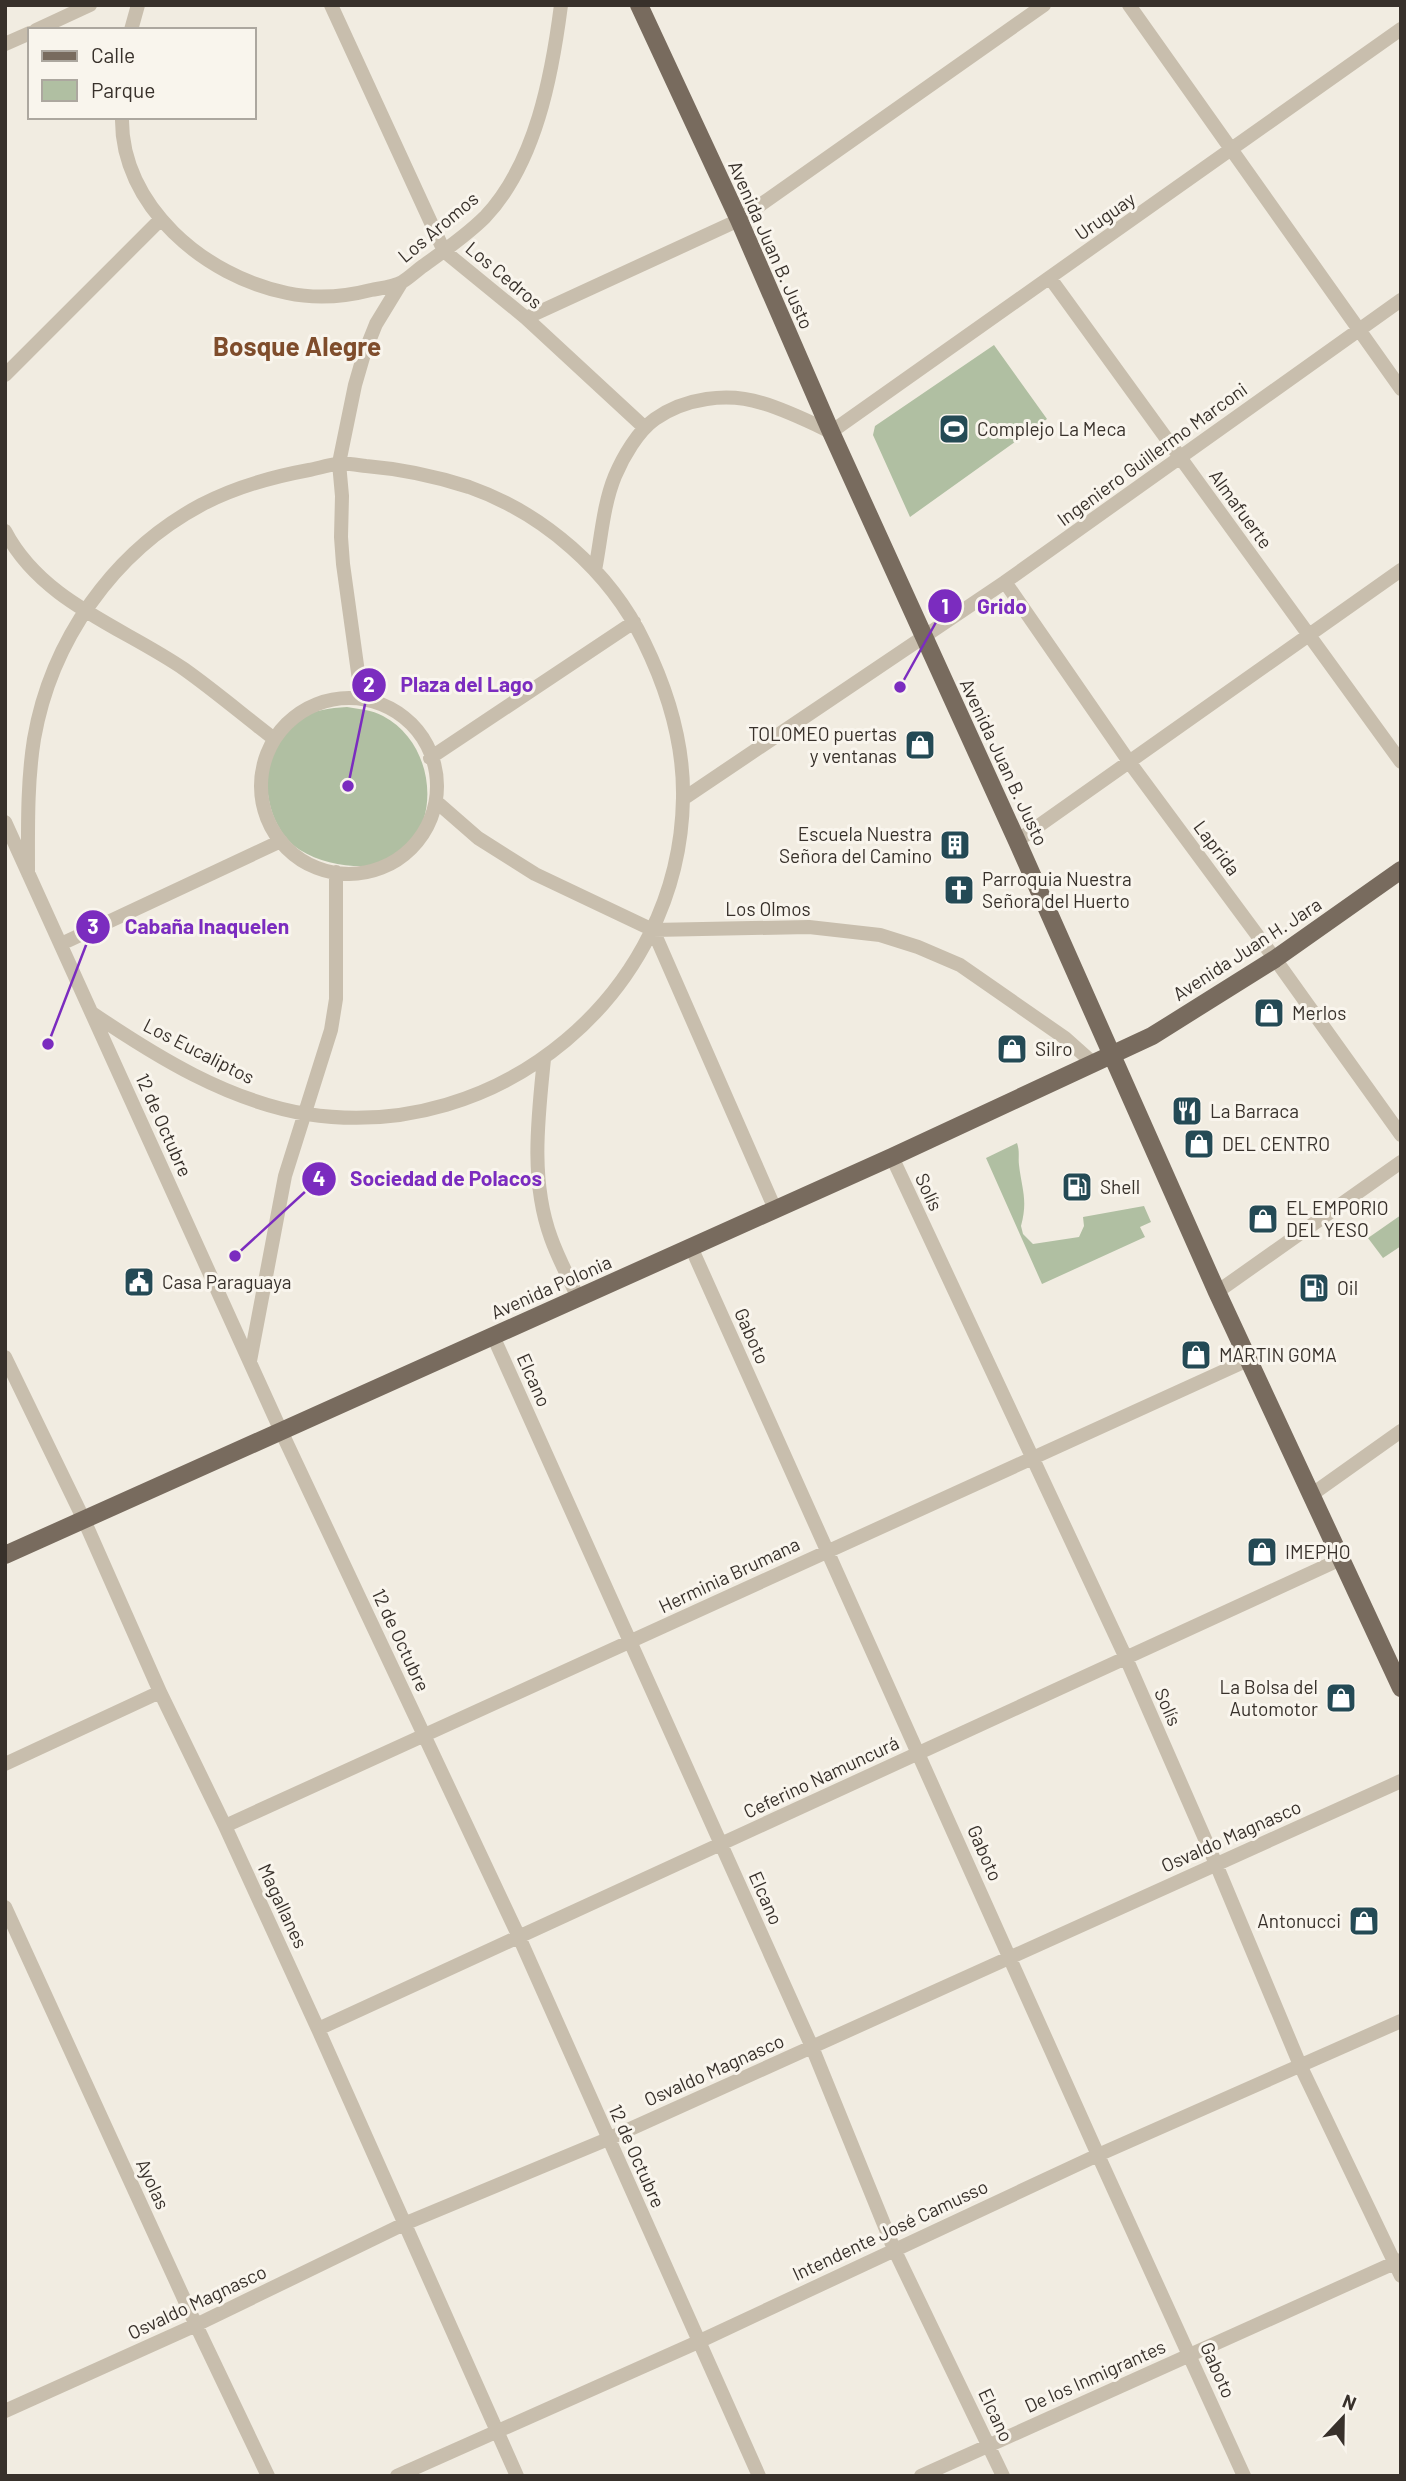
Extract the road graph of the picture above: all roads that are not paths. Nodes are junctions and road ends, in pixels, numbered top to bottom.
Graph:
1 (90, 5) edge
2 (138, 5) edge
3 (331, 5) edge
4 (561, 5) edge
5 (639, 5) edge
6 (1044, 5) edge
7 (1129, 5) edge
8 (40, 28) edge
9 (132, 28) edge
10 (1401, 29) edge
11 (28, 34) edge
12 (5, 44) edge
13 (122, 119) edge
14 (1230, 150) junction
15 (160, 220) junction
16 (739, 220) junction
17 (444, 251) junction
18 (1050, 278) junction
19 (401, 283) junction
20 (1401, 300) edge
21 (526, 318) junction
22 (1358, 330) junction
23 (5, 375) edge
24 (1401, 390) edge
25 (645, 428) junction
26 (831, 432) junction
27 (1180, 457) junction
28 (339, 463) junction
29 (5, 531) edge
30 (595, 570) junction
31 (1401, 570) edge
32 (1005, 582) junction
33 (84, 611) junction
34 (634, 622) junction
35 (1309, 635) junction
36 (923, 637) junction
37 (358, 698) junction
38 (273, 738) junction
39 (430, 758) junction
40 (1401, 762) edge
41 (1130, 763) junction
42 (683, 799) junction
43 (439, 804) junction
44 (5, 821) edge
45 (281, 841) junction
46 (1017, 841) junction
47 (1401, 870) edge
48 (336, 872) junction
49 (28, 873) junction
50 (653, 930) junction
51 (61, 944) junction
52 (1275, 959) junction
53 (92, 1013) junction
54 (1113, 1055) junction
55 (544, 1059) junction
56 (1093, 1063) junction
57 (306, 1113) junction
58 (1401, 1135) edge
59 (892, 1157) junction
60 (1401, 1162) edge
61 (775, 1209) junction
62 (691, 1247) junction
63 (1217, 1292) junction
64 (578, 1298) junction
65 (493, 1336) junction
66 (5, 1357) edge
67 (1248, 1360) junction
68 (250, 1361) junction
69 (281, 1431) junction
70 (1401, 1431) edge
71 (1033, 1458) junction
72 (1311, 1495) junction
73 (83, 1520) junction
74 (828, 1551) junction
75 (5, 1555) edge
76 (1341, 1559) junction
77 (631, 1641) junction
78 (1126, 1658) junction
79 (1401, 1688) edge
80 (160, 1692) junction
81 (425, 1735) junction
82 (919, 1753) junction
83 (5, 1764) edge
84 (1401, 1780) edge
85 (225, 1826) junction
86 (721, 1844) junction
87 (1216, 1864) junction
88 (5, 1908) edge
89 (519, 1937) junction
90 (1010, 1957) junction
91 (1401, 2021) edge
92 (318, 2029) junction
93 (811, 2047) junction
94 (1300, 2065) junction
95 (608, 2139) junction
96 (1098, 2155) junction
97 (404, 2224) junction
98 (894, 2249) junction
99 (1399, 2266) edge
100 (196, 2325) junction
101 (698, 2342) junction
102 (1190, 2355) junction
103 (5, 2412) edge
104 (496, 2432) junction
105 (989, 2445) junction
106 (268, 2476) edge
107 (397, 2476) edge
108 (517, 2476) edge
109 (759, 2476) edge
110 (921, 2476) edge
111 (1003, 2476) edge
112 (1244, 2476) edge

1 - 8 street
2 - 9 street
3 - 17 street, Los Cedros
4 - 17 street, Los Aromos
5 - 16 main road, Avenida Juan B. Justo
6 - 16 street
7 - 14 street
10 - 14 street, Uruguay
11 - 12 street
13 - 15 street, Los Aromos
14 - 18 street, Uruguay
14 - 22 street
15 - 19 street, Los Aromos
15 - 23 street
16 - 21 street
16 - 26 main road, Avenida Juan B. Justo
17 - 19 street, Los Aromos
17 - 21 street, Los Cedros
18 - 26 street, Uruguay
18 - 27 street, Almafuerte
19 - 28 street
20 - 22 street, Ingeniero Guillermo Marconi
21 - 25 street, Los Cedros
22 - 24 street
22 - 27 street, Ingeniero Guillermo Marconi
25 - 26 street
25 - 30 street
26 - 36 main road, Avenida Juan B. Justo
27 - 32 street, Ingeniero Guillermo Marconi
27 - 35 street, Almafuerte
28 - 30 street, Los Eucaliptos
28 - 33 street, Los Eucaliptos
28 - 37 street
29 - 33 street
30 - 34 street, Los Eucaliptos
31 - 35 street
32 - 36 street, Ingeniero Guillermo Marconi
32 - 41 street, Laprida
33 - 38 street
33 - 49 street, Los Eucaliptos
34 - 39 street
34 - 42 street, Los Eucaliptos
35 - 40 street, Almafuerte
35 - 41 street
36 - 42 street, Ingeniero Guillermo Marconi
36 - 46 main road, Avenida Juan B. Justo
37 - 38 street
37 - 39 street
38 - 45 street
39 - 43 street
41 - 46 street
41 - 52 street, Laprida
42 - 50 street, Los Eucaliptos
43 - 48 street
43 - 50 street, Los Olmos
44 - 49 street, 12 de Octubre
45 - 48 street
45 - 51 street
46 - 54 main road, Avenida Juan B. Justo
47 - 52 main road, Avenida Juan H. Jara
48 - 57 street
49 - 51 street, 12 de Octubre
50 - 55 street, Los Eucaliptos
50 - 56 street, Los Olmos
50 - 61 street
51 - 53 street, 12 de Octubre
52 - 54 main road, Avenida Juan H. Jara
52 - 58 street, Laprida
53 - 57 street, Los Eucaliptos
53 - 68 street, 12 de Octubre
54 - 56 main road, Avenida Polonia
54 - 63 main road, Avenida Juan B. Justo
55 - 57 street, Los Eucaliptos
55 - 64 street
56 - 59 main road, Avenida Polonia
57 - 68 street
59 - 61 main road, Avenida Polonia
59 - 71 street, Solís
60 - 63 street
61 - 62 main road, Avenida Polonia
62 - 64 main road, Avenida Polonia
62 - 74 street, Gaboto
63 - 67 main road, Avenida Juan B. Justo
64 - 65 main road, Avenida Polonia
65 - 69 main road, Avenida Polonia
65 - 77 street, Elcano
66 - 73 street, Magallanes
67 - 71 street, Herminia Brumana
67 - 72 main road, Avenida Juan B. Justo
68 - 69 street, 12 de Octubre
69 - 73 main road, Avenida Polonia
69 - 81 street, 12 de Octubre
70 - 72 street
71 - 74 street, Herminia Brumana
71 - 78 street, Solís
72 - 76 main road, Avenida Juan B. Justo
73 - 75 main road, Avenida Polonia
73 - 80 street, Magallanes
74 - 77 street, Herminia Brumana
74 - 82 street, Gaboto
76 - 78 street, Ceferino Namuncurá
76 - 79 main road, Avenida Juan B. Justo
77 - 81 street, Herminia Brumana
77 - 86 street, Elcano
78 - 82 street, Ceferino Namuncurá
78 - 87 street, Solís
80 - 83 street
80 - 85 street, Magallanes
81 - 85 street, Herminia Brumana
81 - 89 street, 12 de Octubre
82 - 86 street, Ceferino Namuncurá
82 - 90 street, Gaboto
84 - 87 street, Osvaldo Magnasco
85 - 92 street, Magallanes
86 - 89 street, Ceferino Namuncurá
86 - 93 street, Elcano
87 - 90 street, Osvaldo Magnasco
87 - 94 street, Solís
88 - 100 street, Ayolas
89 - 92 street, Ceferino Namuncurá
89 - 95 street, 12 de Octubre
90 - 93 street, Osvaldo Magnasco
90 - 96 street, Gaboto
91 - 94 street, Intendente José Camusso
92 - 97 street, Magallanes
93 - 95 street, Osvaldo Magnasco
93 - 98 street, Elcano
94 - 96 street, Intendente José Camusso
94 - 99 street, Solís
95 - 97 street, Osvaldo Magnasco
95 - 101 street, 12 de Octubre
96 - 98 street, Intendente José Camusso
96 - 102 street, Gaboto
97 - 100 street, Osvaldo Magnasco
97 - 104 street, Magallanes
98 - 101 street, Intendente José Camusso
98 - 105 street, Elcano
99 - 102 street, De los Inmigrantes
100 - 103 street, Osvaldo Magnasco
100 - 106 street, Ayolas
101 - 104 street, Intendente José Camusso
101 - 109 street, 12 de Octubre
102 - 105 street, De los Inmigrantes
102 - 112 street, Gaboto
104 - 107 street, Intendente José Camusso
104 - 108 street, Magallanes
105 - 110 street, De los Inmigrantes
105 - 111 street, Elcano

